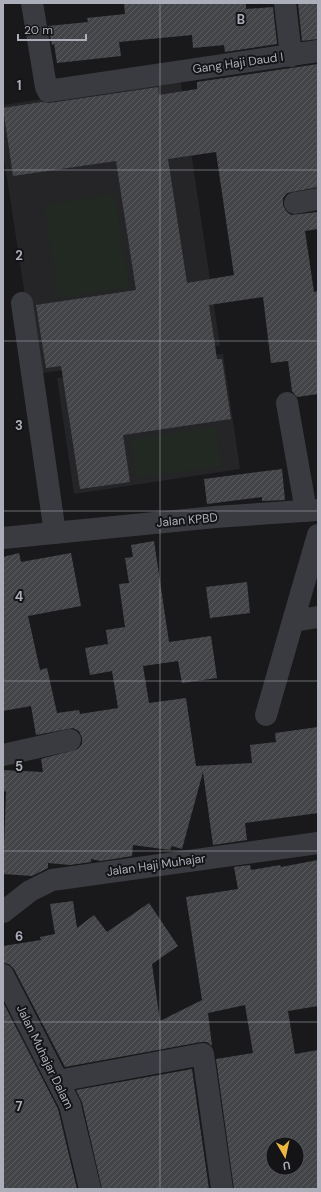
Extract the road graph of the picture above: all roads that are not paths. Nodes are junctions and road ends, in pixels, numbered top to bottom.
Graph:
1 (32, 3) edge
2 (285, 3) edge
3 (318, 52) edge
4 (291, 56) junction
5 (318, 199) edge
6 (295, 203) dead end
7 (22, 303) dead end
8 (288, 403) dead end
9 (308, 511) edge
10 (55, 533) junction
11 (318, 535) edge
12 (3, 538) edge
13 (318, 617) edge
14 (293, 620) junction
15 (266, 716) dead end
16 (70, 740) dead end
17 (3, 754) edge
18 (318, 843) edge
19 (3, 912) edge
20 (3, 975) edge
21 (58, 1081) junction
22 (90, 1189) edge
23 (222, 1189) edge

1 - 4 street, Gang Haji Daud I
2 - 4 street
3 - 4 street, Gang Haji Daud I
5 - 6 street
7 - 10 street
8 - 9 street
9 - 10 street, Jalan KPBD
10 - 12 street, Jalan KPBD
11 - 14 street
13 - 14 street
14 - 15 street
16 - 17 street
18 - 19 street, Jalan Haji Muhajar
20 - 21 street, Jalan Muhajar Dalam
21 - 22 street, Jalan Muhajar Dalam
21 - 23 street

